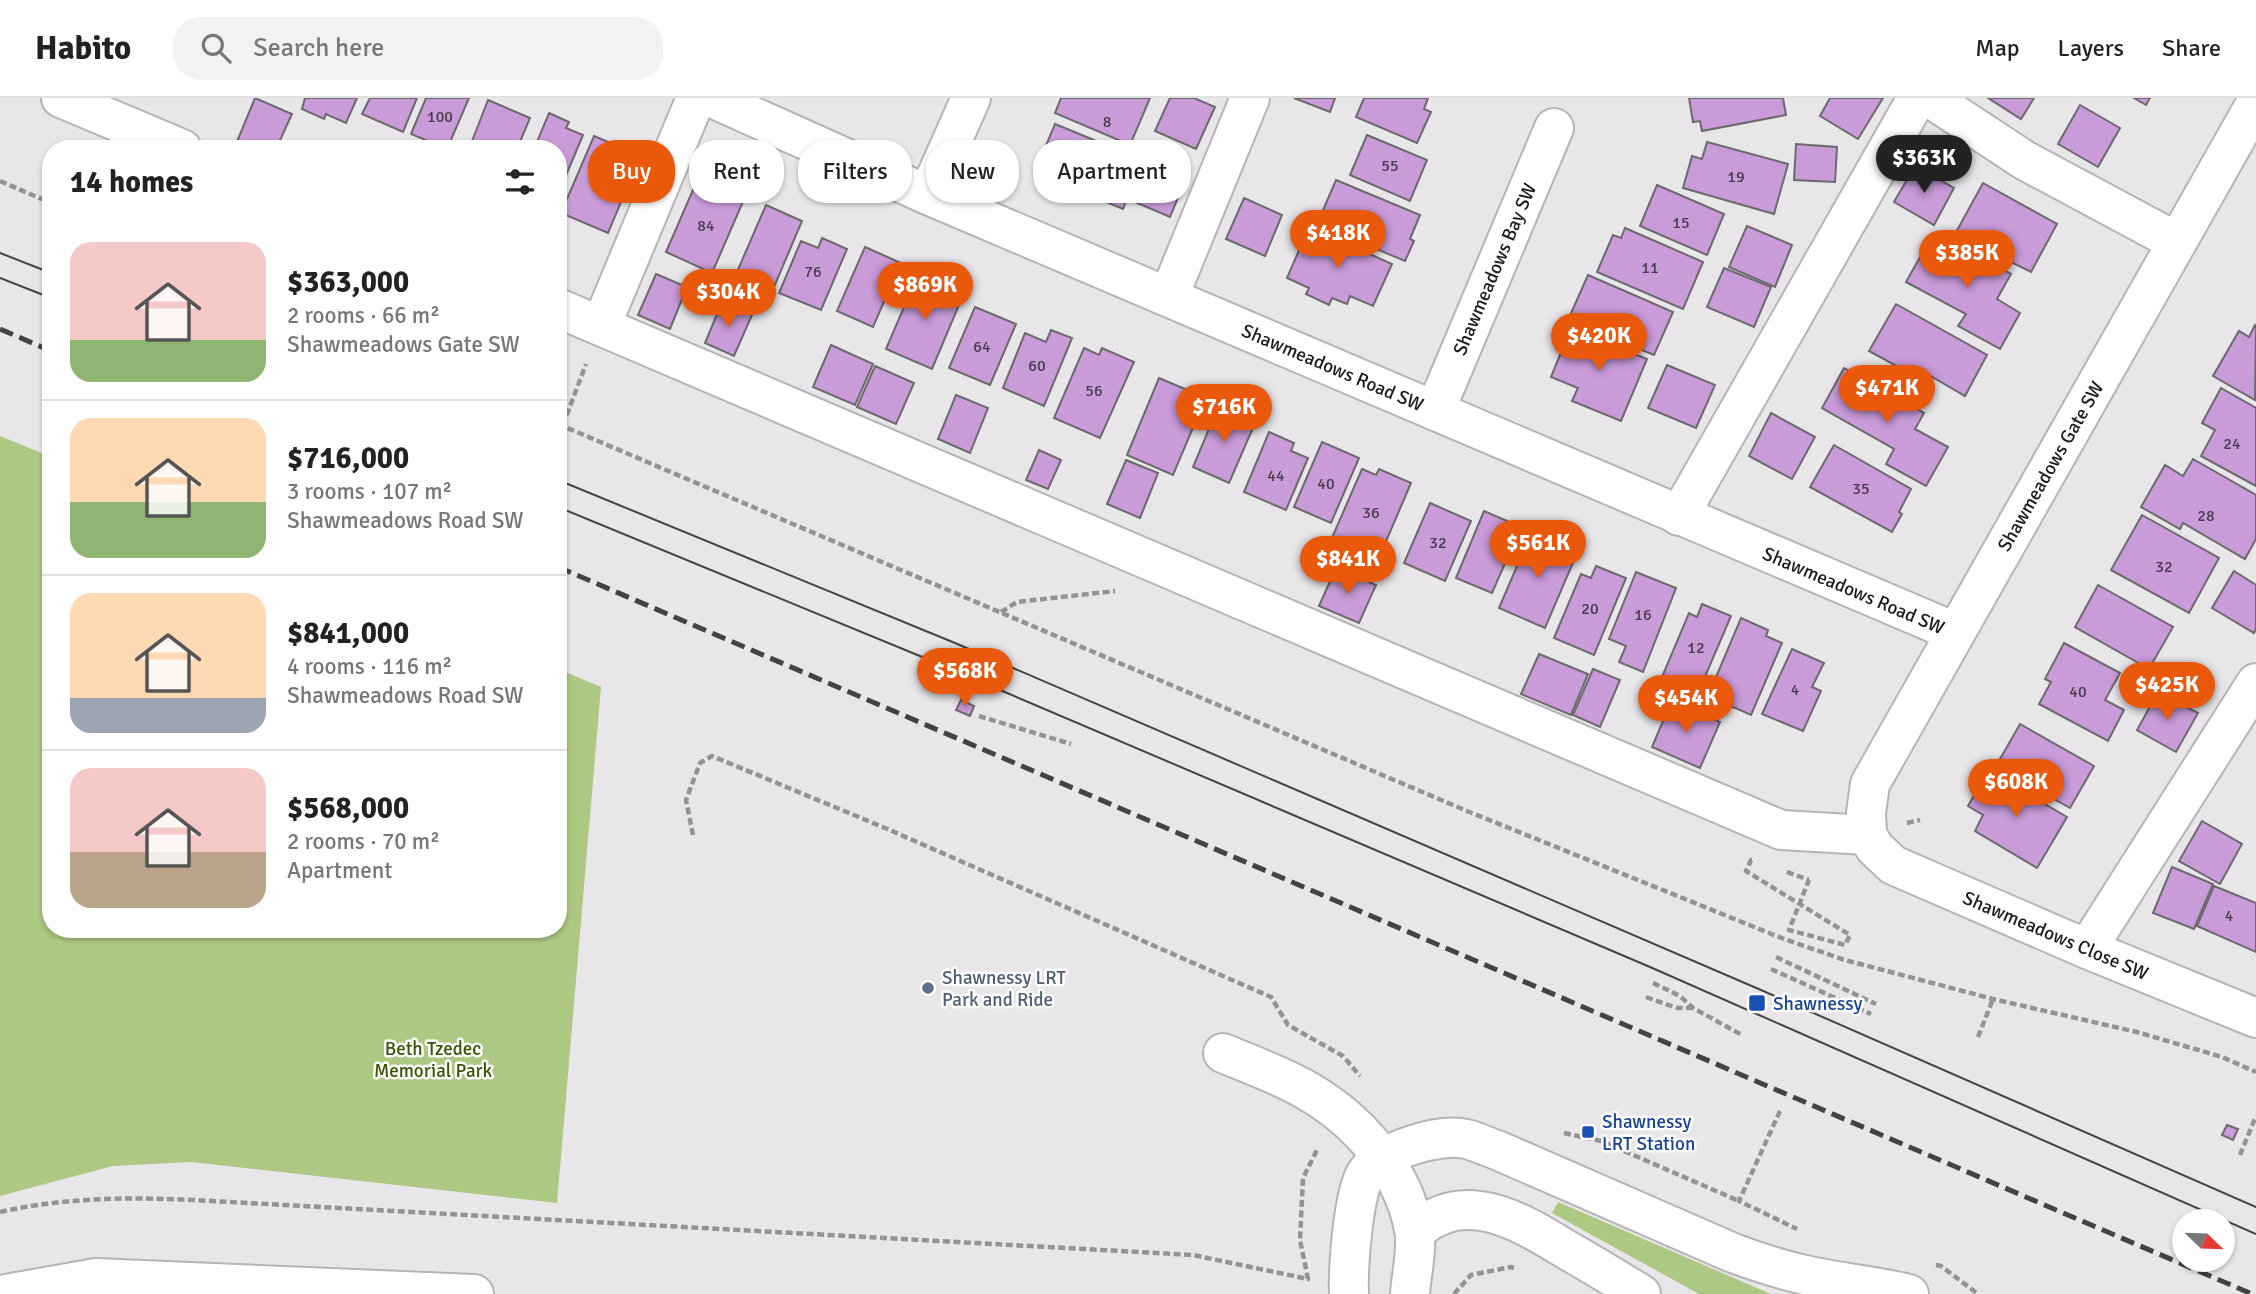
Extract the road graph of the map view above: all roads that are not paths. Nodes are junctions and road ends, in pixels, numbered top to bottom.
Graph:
1 (61, 98) edge
2 (696, 98) edge
3 (712, 98) edge
4 (971, 98) edge
5 (1250, 98) edge
6 (1917, 98) edge
7 (1930, 98) edge
8 (2256, 103) edge
9 (1554, 128) dead end
10 (161, 140) edge
11 (952, 140) edge
12 (926, 194) edge
13 (947, 203) edge
14 (2177, 242) junction
15 (1169, 296) junction
16 (567, 312) edge
17 (601, 326) junction
18 (1435, 411) junction
19 (1679, 516) junction
20 (1955, 632) junction
21 (2256, 683) edge
22 (1867, 835) junction
23 (2087, 949) junction
24 (2256, 1018) edge
25 (1223, 1053) dead end
26 (1383, 1157) junction
27 (1415, 1232) junction
28 (6, 1294) edge
29 (474, 1294) edge
30 (1349, 1294) edge
31 (1410, 1294) edge
32 (1641, 1294) edge
33 (1909, 1294) edge

1 - 10 street
2 - 17 street
3 - 12 street, Shawmeadows Road SW
4 - 11 street
5 - 15 street
6 - 19 street
7 - 14 street
8 - 14 street, Shawmeadows Gate SW
9 - 18 street, Shawmeadows Bay SW
13 - 15 street, Shawmeadows Road SW
14 - 20 street, Shawmeadows Gate SW
15 - 18 street, Shawmeadows Road SW
16 - 17 street
17 - 22 street
18 - 19 street, Shawmeadows Road SW
19 - 20 street, Shawmeadows Road SW
20 - 22 street, Shawmeadows Gate SW
21 - 23 street
22 - 23 street, Shawmeadows Close SW
23 - 24 street, Shawmeadows Close SW
25 - 26 street
26 - 27 street
26 - 30 street
26 - 33 street
27 - 31 street
27 - 32 street
28 - 29 street

